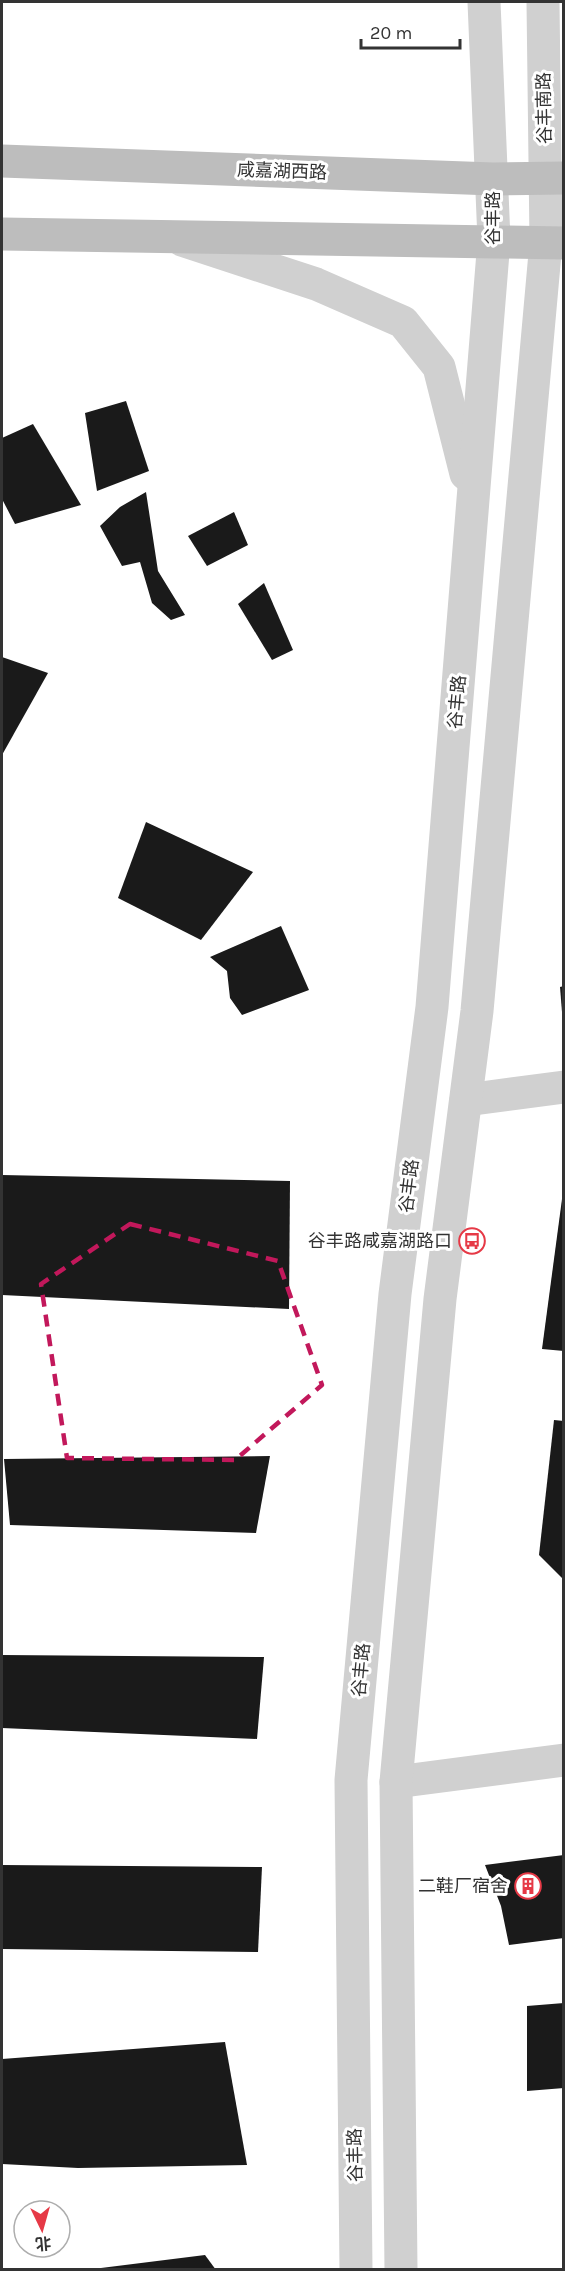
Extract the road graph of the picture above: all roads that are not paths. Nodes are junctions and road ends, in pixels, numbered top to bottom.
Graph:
1 (484, 2) edge
2 (543, 2) edge
3 (2, 161) edge
4 (554, 178) edge
5 (493, 179) junction
6 (2, 234) edge
7 (169, 236) junction
8 (494, 240) junction
9 (555, 242) edge
10 (474, 505) junction
11 (564, 1087) edge
12 (466, 1100) junction
13 (564, 1760) edge
14 (396, 1782) junction
15 (356, 2270) edge
16 (401, 2270) edge

1 - 5 street, 谷丰路
2 - 4 street, 谷丰南路
3 - 5 main road, 咸嘉湖西路
4 - 5 main road, 咸嘉湖西路
4 - 9 street
5 - 8 street, 谷丰路
6 - 7 main road
7 - 8 main road
7 - 10 street
8 - 9 main road
8 - 10 street, 谷丰路
9 - 12 street
10 - 15 street, 谷丰路
11 - 12 street
12 - 14 street
13 - 14 street
14 - 16 street

